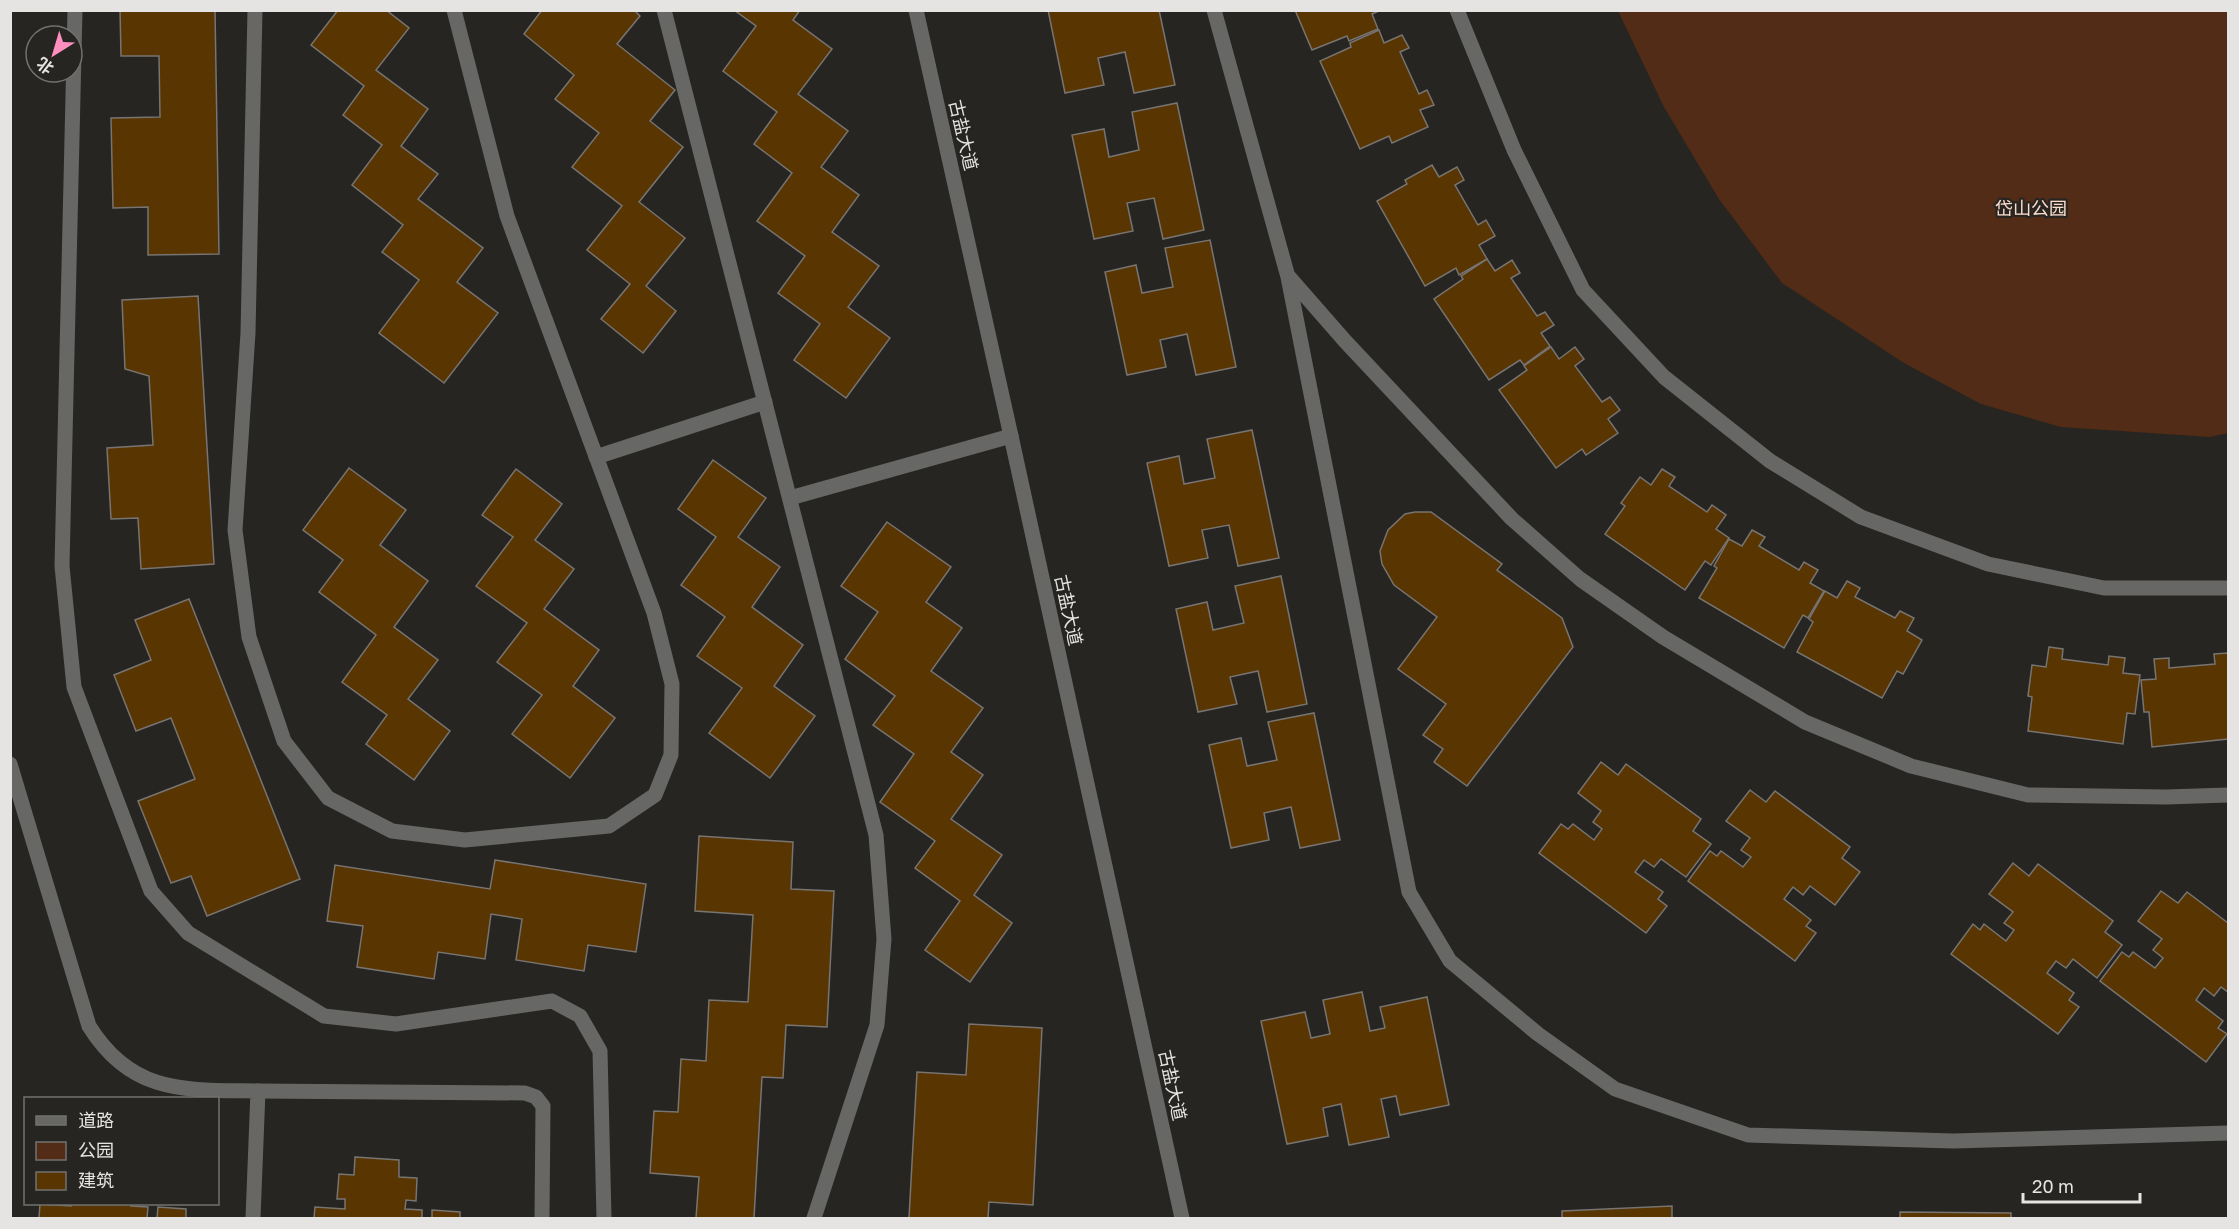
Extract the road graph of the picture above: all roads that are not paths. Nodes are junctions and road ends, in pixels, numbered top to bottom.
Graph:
1 (75, 10) edge
2 (255, 10) edge
3 (454, 10) edge
4 (664, 10) edge
5 (916, 10) edge
6 (1214, 10) edge
7 (1457, 10) edge
8 (1288, 277) junction
9 (765, 402) junction
10 (1011, 436) junction
11 (596, 456) junction
12 (790, 498) junction
13 (2229, 588) edge
14 (10, 764) edge
15 (2229, 795) edge
16 (258, 1091) junction
17 (2229, 1133) edge
18 (254, 1218) edge
19 (542, 1218) edge
20 (604, 1218) edge
21 (814, 1218) edge
22 (1182, 1218) edge

1 - 20 street
2 - 11 street
3 - 11 street
4 - 9 street
5 - 10 street, 古盐大道
6 - 8 street
7 - 13 street
8 - 15 street
8 - 17 street
9 - 11 street
9 - 12 street
10 - 12 street
10 - 22 street, 古盐大道
12 - 21 street
14 - 16 street
16 - 18 street
16 - 19 street

